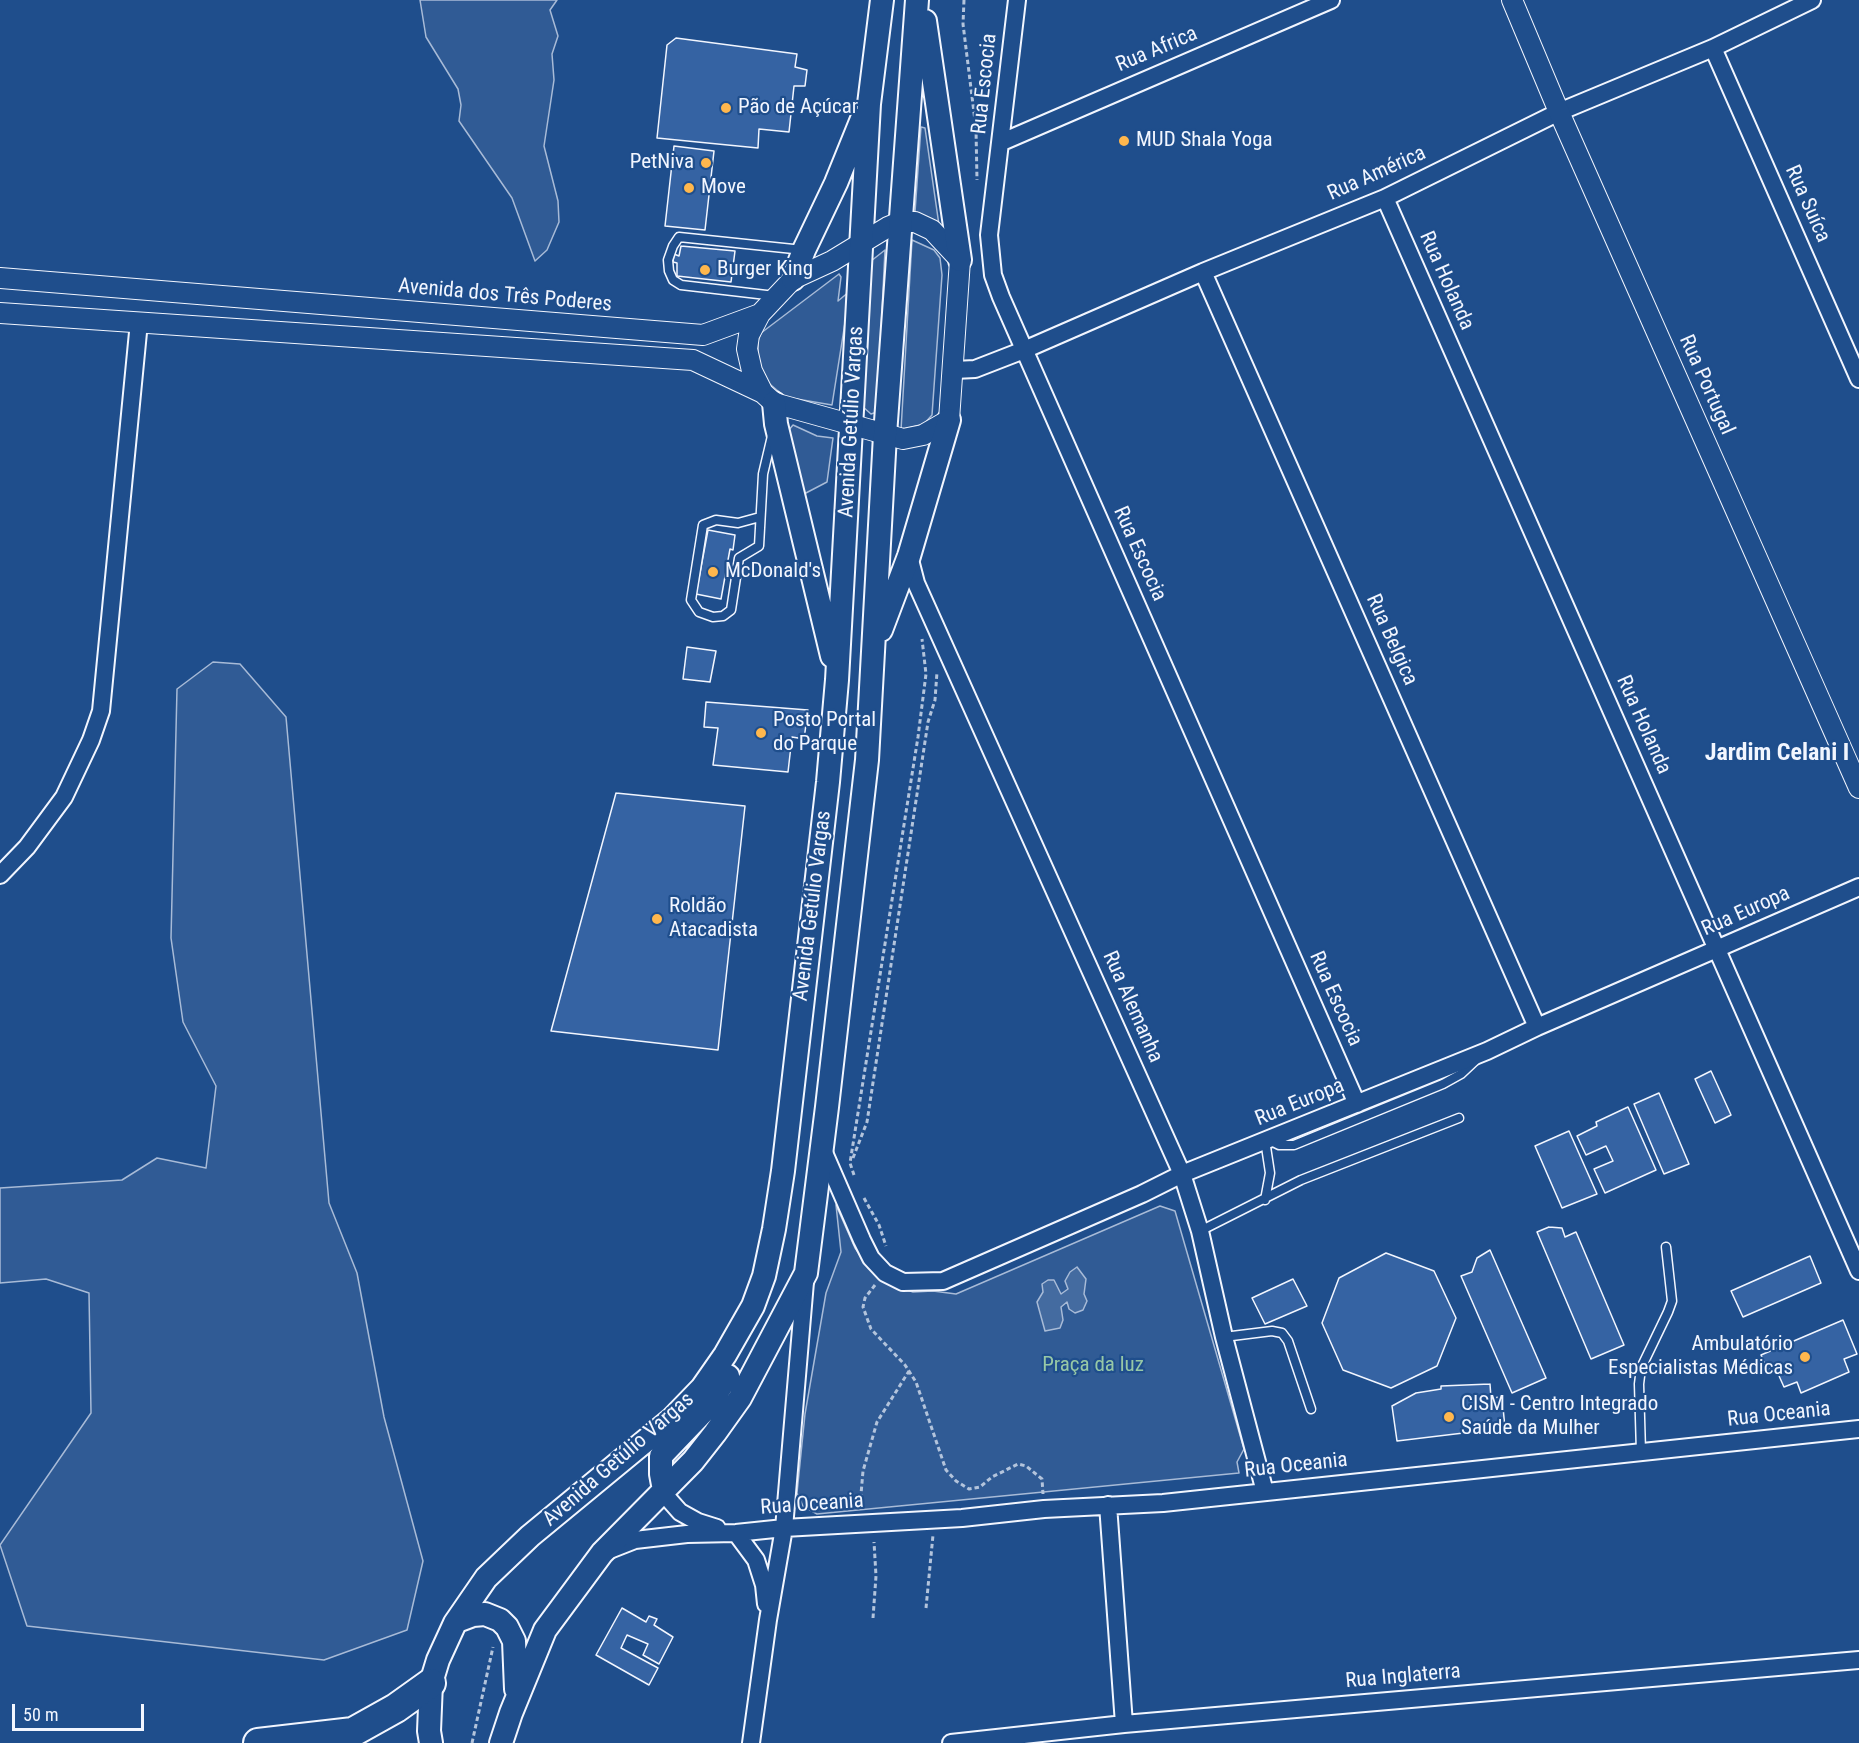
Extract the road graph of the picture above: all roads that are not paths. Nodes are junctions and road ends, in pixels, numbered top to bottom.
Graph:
1 (882, 0) edge
2 (917, 0) edge
3 (922, 0) edge
4 (1017, 0) edge
5 (1331, 0) edge
6 (1512, 0) edge
7 (1812, 0) edge
8 (1713, 48) junction
9 (868, 104) junction
10 (1559, 112) junction
11 (1002, 142) junction
12 (1384, 198) junction
13 (900, 222) junction
14 (862, 243) junction
15 (804, 250) junction
16 (960, 260) junction
17 (1203, 272) junction
18 (0, 278) edge
19 (793, 279) junction
20 (777, 296) junction
21 (0, 313) edge
22 (760, 314) junction
23 (139, 322) junction
24 (1024, 350) junction
25 (954, 370) junction
26 (1859, 379) edge
27 (771, 407) junction
28 (949, 420) junction
29 (853, 424) junction
30 (885, 435) junction
31 (760, 517) junction
32 (909, 556) junction
33 (873, 655) junction
34 (837, 680) junction
35 (1859, 788) edge
36 (0, 875) edge
37 (1859, 887) edge
38 (1717, 949) junction
39 (1537, 1027) junction
40 (1487, 1051) junction
41 (1357, 1104) junction
42 (1459, 1118) dead end
43 (1267, 1140) junction
44 (822, 1148) junction
45 (1182, 1174) junction
46 (1265, 1200) junction
47 (1200, 1231) junction
48 (1666, 1246) dead end
49 (1859, 1271) edge
50 (806, 1273) junction
51 (753, 1306) junction
52 (1224, 1337) junction
53 (1311, 1409) dead end
54 (1859, 1429) edge
55 (1641, 1452) junction
56 (664, 1490) junction
57 (1265, 1492) junction
58 (1108, 1504) junction
59 (784, 1528) junction
60 (736, 1533) junction
61 (602, 1553) junction
62 (768, 1620) junction
63 (457, 1621) junction
64 (1859, 1660) edge
65 (431, 1683) junction
66 (516, 1700) junction
67 (1124, 1724) junction
68 (258, 1743) edge
69 (430, 1743) edge
70 (501, 1743) edge
71 (752, 1743) edge
72 (951, 1743) edge

1 - 9 main road, Avenida Getúlio Vargas
2 - 13 main road, Avenida Getúlio Vargas
3 - 16 main road
4 - 11 street, Rua Escocia
5 - 11 street, Rua Africa
6 - 10 street, Rua Portugal
7 - 8 street, Rua América
8 - 10 street, Rua América
8 - 26 street, Rua Suíca
9 - 14 main road, Avenida Getúlio Vargas
9 - 15 main road
10 - 12 street, Rua América
10 - 35 street, Rua Portugal
11 - 24 street, Rua Escocia
12 - 17 street, Rua América
12 - 38 street, Rua Holanda
13 - 14 street, Avenida dos Três Poderes
13 - 16 street
13 - 30 main road, Avenida Getúlio Vargas
14 - 19 street, Avenida dos Três Poderes
14 - 29 main road, Avenida Getúlio Vargas
15 - 19 main road
15 - 20 lane
16 - 25 street
17 - 24 street, Rua América
17 - 39 street, Rua Belgica
18 - 22 street, Avenida dos Três Poderes
19 - 20 street, Avenida dos Três Poderes
20 - 22 street, Avenida dos Três Poderes
21 - 23 street
22 - 27 street
23 - 27 street
23 - 36 street
24 - 25 street, Rua América
24 - 41 street, Rua Escocia
25 - 28 street
27 - 29 street
27 - 31 lane
27 - 34 main road
28 - 30 street
28 - 32 main road
29 - 30 street
29 - 34 main road, Avenida Getúlio Vargas
30 - 33 main road, Avenida Getúlio Vargas
31 - 31 lane
32 - 33 main road
32 - 45 street, Rua Alemanha
33 - 44 main road, Avenida Getúlio Vargas
34 - 51 main road, Avenida Getúlio Vargas
37 - 38 street, Rua Europa
38 - 39 street, Rua Europa
38 - 49 street, Rua Holanda
39 - 40 street, Rua Europa
40 - 41 street, Rua Europa
40 - 43 lane
41 - 43 street, Rua Europa
42 - 46 lane
43 - 45 street, Rua Europa
43 - 46 lane
44 - 45 street, Rua Europa
44 - 50 main road, Avenida Getúlio Vargas
45 - 47 street, Rua Alemanha
46 - 47 lane
47 - 52 street, Rua Alemanha
48 - 55 lane
50 - 56 main road, Avenida Getúlio Vargas
50 - 59 street, Avenida Getúlio Vargas
51 - 56 main road
51 - 63 main road, Avenida Getúlio Vargas
52 - 53 lane
52 - 57 street, Rua Alemanha
54 - 55 street, Rua Oceania
55 - 57 street, Rua Oceania
56 - 60 street, Rua Oceania
56 - 61 main road, Avenida Getúlio Vargas
57 - 58 street, Rua Oceania
58 - 59 street, Rua Oceania
58 - 67 street
59 - 60 street, Rua Oceania
59 - 62 street, Avenida Getúlio Vargas
60 - 61 street, Rua Oceania
60 - 62 street
61 - 66 main road, Avenida Getúlio Vargas
62 - 71 street, Avenida Getúlio Vargas
63 - 65 main road, Avenida Getúlio Vargas
63 - 66 main road
64 - 67 street, Rua Inglaterra
65 - 68 highway
65 - 69 main road, Avenida Getúlio Vargas
66 - 70 main road, Avenida Getúlio Vargas
67 - 72 street, Rua Inglaterra

